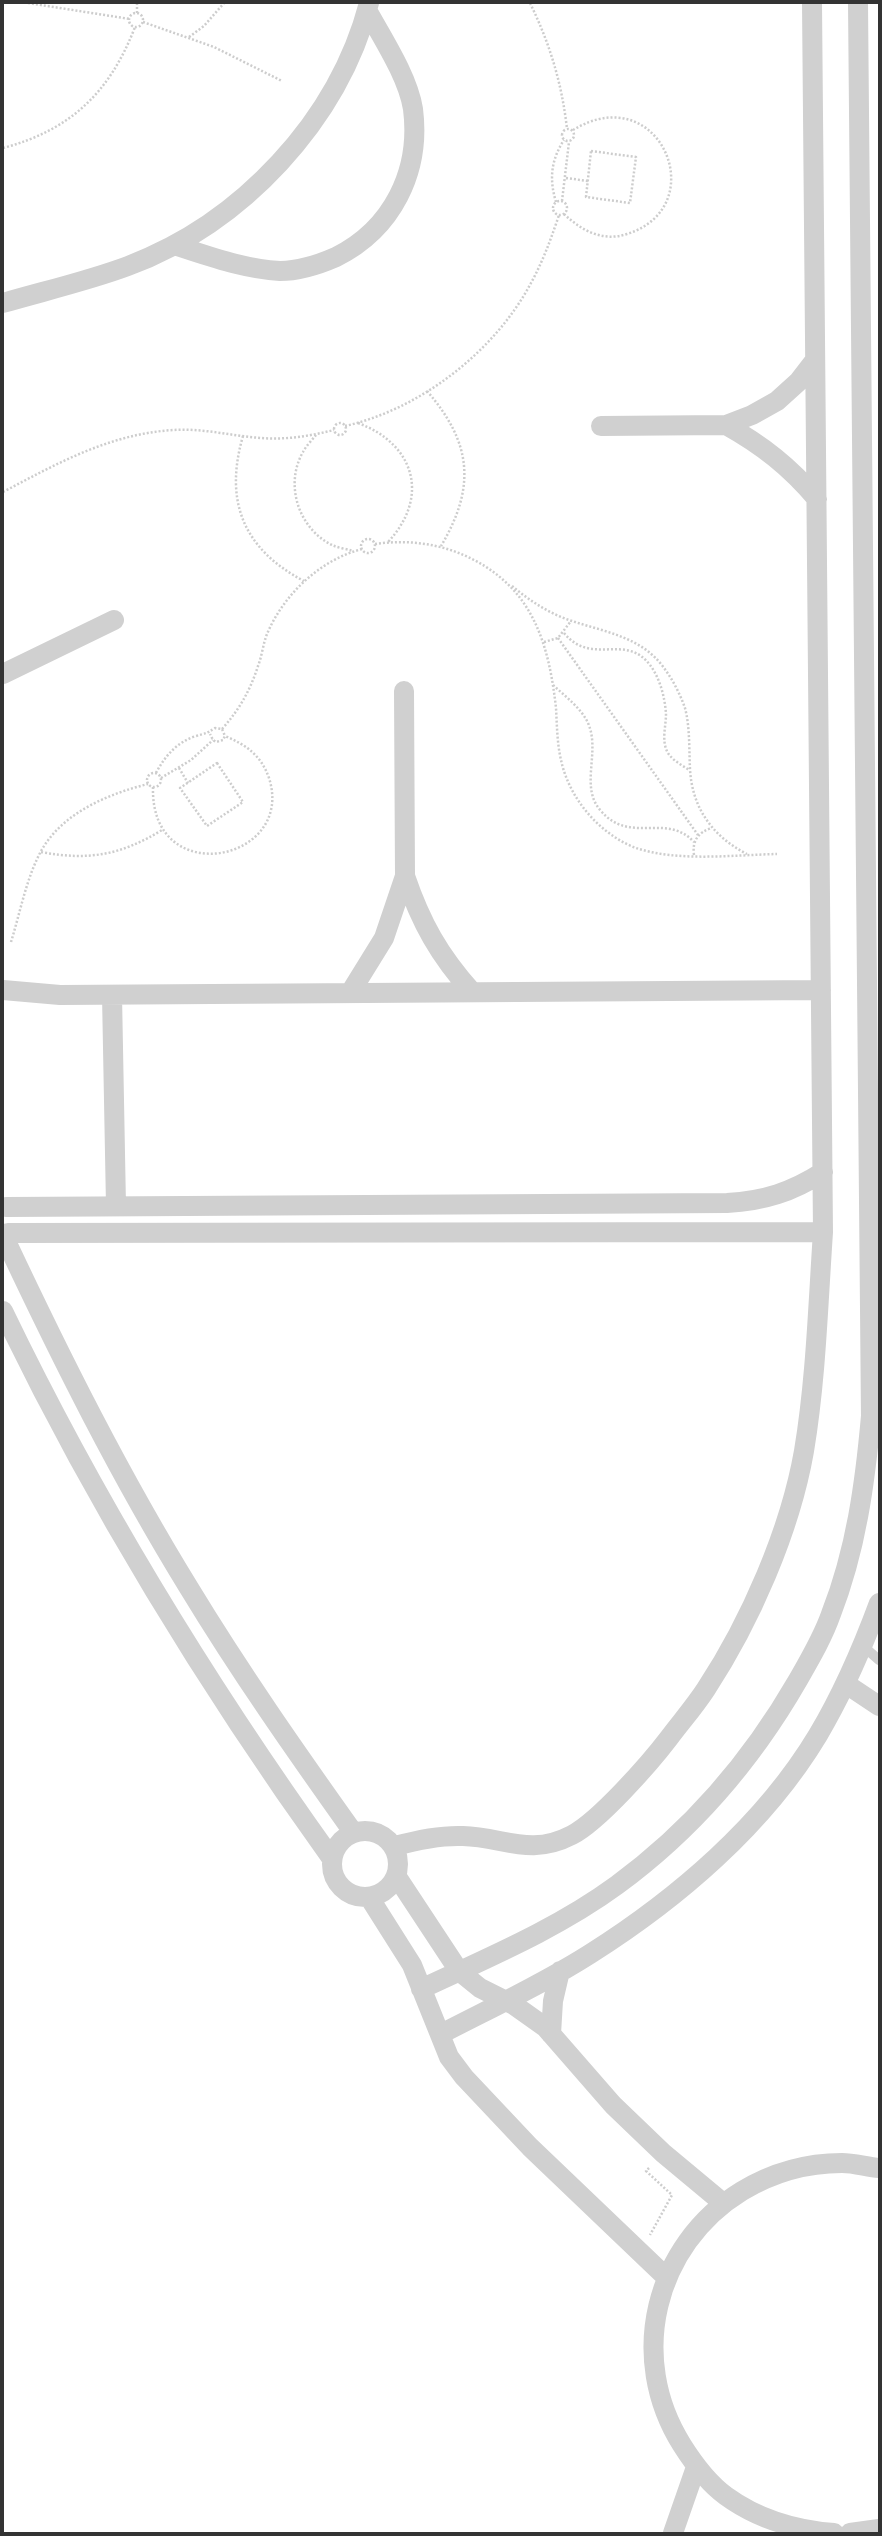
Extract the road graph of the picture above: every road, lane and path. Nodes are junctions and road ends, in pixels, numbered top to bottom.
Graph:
1 (28, 3) edge
2 (137, 3) edge
3 (224, 3) edge
4 (530, 3) edge
5 (812, 3) edge
6 (858, 3) edge
7 (368, 7) edge
8 (137, 13) junction
9 (130, 19) junction
10 (143, 22) junction
11 (135, 27) junction
12 (189, 37) junction
13 (282, 81) dead end
14 (567, 129) junction
15 (573, 130) junction
16 (564, 140) junction
17 (569, 142) junction
18 (3, 148) edge
19 (566, 178) junction
20 (588, 181) junction
21 (562, 201) junction
22 (556, 202) junction
23 (564, 214) junction
24 (559, 215) junction
25 (174, 245) junction
26 (3, 303) edge
27 (815, 360) junction
28 (427, 391) junction
29 (358, 423) junction
30 (726, 425) junction
31 (345, 426) junction
32 (601, 426) dead end
33 (334, 430) junction
34 (316, 435) junction
35 (243, 436) junction
36 (3, 492) edge
37 (816, 498) junction
38 (387, 542) junction
39 (375, 544) junction
40 (441, 546) junction
41 (362, 549) junction
42 (354, 551) junction
43 (304, 581) junction
44 (506, 581) junction
45 (114, 620) dead end
46 (571, 621) junction
47 (564, 633) junction
48 (558, 638) junction
49 (544, 642) junction
50 (3, 674) edge
51 (553, 685) junction
52 (404, 691) dead end
53 (222, 729) junction
54 (210, 734) junction
55 (225, 736) junction
56 (213, 740) junction
57 (179, 768) junction
58 (690, 770) junction
59 (156, 773) junction
60 (161, 778) junction
61 (188, 783) junction
62 (148, 784) junction
63 (153, 788) junction
64 (712, 828) junction
65 (162, 830) junction
66 (698, 835) junction
67 (694, 842) junction
68 (41, 852) junction
69 (748, 854) junction
70 (777, 854) dead end
71 (694, 855) junction
72 (405, 876) junction
73 (11, 942) dead end
74 (3, 990) edge
75 (821, 990) junction
76 (472, 992) junction
77 (350, 993) junction
78 (112, 995) junction
79 (823, 1172) junction
80 (5, 1205) edge
81 (116, 1206) junction
82 (823, 1232) junction
83 (5, 1238) edge
84 (874, 1291) edge
85 (3, 1311) edge
86 (879, 1603) edge
87 (863, 1646) junction
88 (879, 1660) edge
89 (846, 1684) junction
90 (879, 1706) edge
91 (354, 1832) junction
92 (395, 1846) junction
93 (332, 1859) junction
94 (397, 1876) junction
95 (369, 1897) junction
96 (459, 1971) junction
97 (560, 1971) junction
98 (421, 1989) junction
99 (506, 2000) junction
100 (441, 2034) junction
101 (552, 2034) junction
102 (663, 2153) junction
103 (879, 2168) edge
104 (723, 2203) junction
105 (647, 2239) dead end
106 (666, 2277) junction
107 (696, 2467) junction
108 (879, 2529) edge
109 (673, 2533) edge
110 (834, 2533) edge
111 (850, 2533) edge

1 - 9 path
2 - 8 path
3 - 12 path
4 - 14 path
5 - 27 street
6 - 84 street
7 - 25 street
7 - 25 street
8 - 9 path
8 - 10 path
9 - 11 path
10 - 11 path
10 - 12 path
11 - 18 path
12 - 13 path
14 - 15 path
14 - 16 path
15 - 17 path
15 - 23 path
16 - 17 path
16 - 22 path
17 - 19 path
19 - 20 path
19 - 21 path
20 - 20 path
21 - 22 path
21 - 23 path
22 - 24 path
23 - 24 path
24 - 28 path
25 - 26 street
27 - 30 street
27 - 37 street
28 - 29 path
28 - 40 path
29 - 31 path
29 - 38 path
30 - 32 street
30 - 37 street
31 - 33 path
31 - 33 path
33 - 34 path
34 - 35 path
34 - 42 path
35 - 36 path
35 - 43 path
37 - 75 street
38 - 39 path
38 - 40 path
39 - 41 path
39 - 41 path
40 - 44 path
41 - 42 path
42 - 43 path
43 - 53 path
44 - 46 path
44 - 49 path
45 - 50 street
46 - 47 path
46 - 58 path
47 - 48 path
47 - 58 path
48 - 49 path
48 - 66 path
49 - 51 path
51 - 67 path
51 - 71 path
52 - 72 street
53 - 54 path
53 - 55 path
54 - 56 path
54 - 59 path
55 - 56 path
55 - 65 path
56 - 57 path
57 - 60 path
57 - 61 path
58 - 64 path
59 - 60 path
59 - 62 path
60 - 63 path
61 - 61 path
62 - 63 path
62 - 68 path
63 - 65 path
64 - 66 path
64 - 69 path
65 - 68 path
66 - 67 path
67 - 71 path
68 - 73 path
69 - 70 path
69 - 71 path
72 - 76 street
72 - 77 street
74 - 78 street
75 - 76 street
75 - 79 street
76 - 77 street
77 - 78 street
78 - 81 street
79 - 81 street
79 - 82 street
80 - 81 street
80 - 83 street
82 - 83 street
82 - 92 street
83 - 91 street
84 - 96 street
85 - 93 street
86 - 87 street
87 - 88 lane
87 - 89 street
89 - 90 street
89 - 97 street
91 - 92 street
91 - 93 street
92 - 94 street
93 - 95 street
94 - 95 street
94 - 96 street
95 - 98 street
96 - 98 street
96 - 99 street
97 - 99 street
97 - 101 street
98 - 100 street
99 - 100 street
99 - 101 street
100 - 106 street
101 - 102 street
102 - 104 street
102 - 105 path
103 - 104 street
104 - 106 street
106 - 107 street
107 - 109 street
107 - 110 street
108 - 111 street

